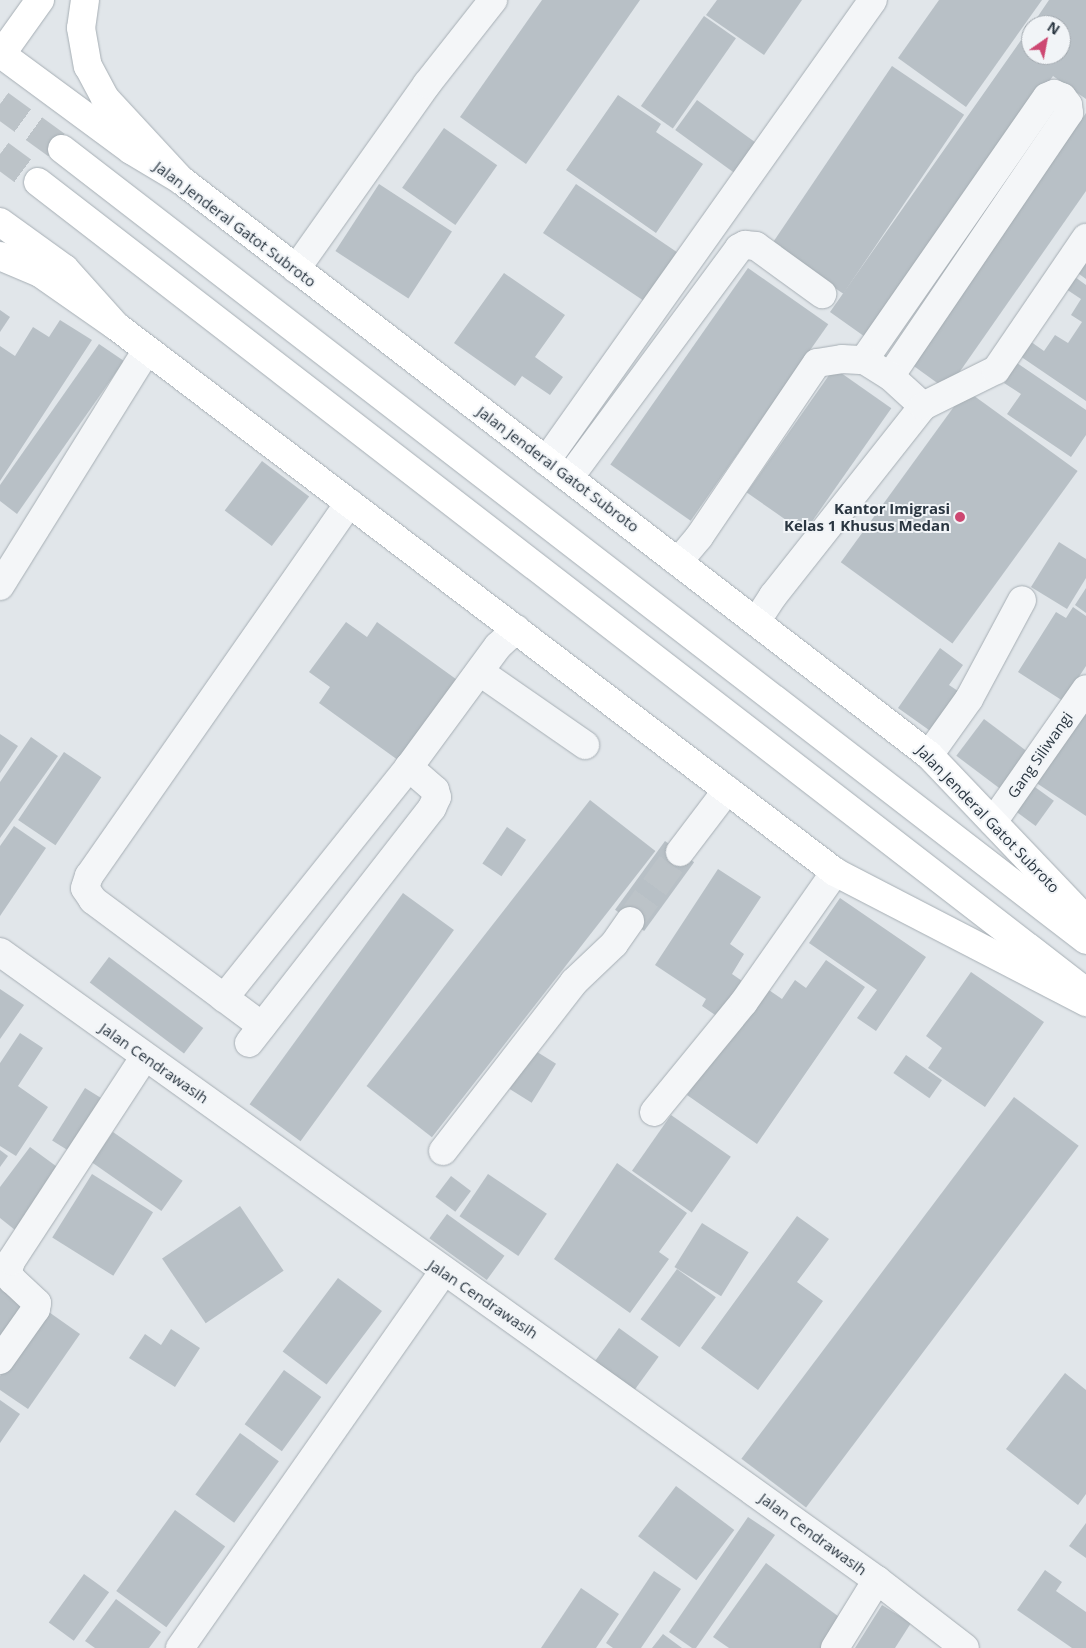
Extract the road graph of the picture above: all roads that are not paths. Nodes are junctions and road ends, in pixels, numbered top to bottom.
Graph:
1 (40, 0) edge
2 (85, 0) edge
3 (493, 0) edge
4 (873, 0) edge
5 (0, 54) edge
6 (62, 148) tunnel mouth
7 (181, 180) junction
8 (38, 182) tunnel mouth
9 (0, 222) edge
10 (1086, 238) edge
11 (0, 256) edge
12 (296, 269) junction
13 (822, 294) dead end
14 (116, 326) junction
15 (147, 350) junction
16 (864, 360) junction
17 (890, 376) junction
18 (922, 406) junction
19 (546, 461) junction
20 (570, 478) junction
21 (349, 502) junction
22 (678, 562) junction
23 (3, 576) edge
24 (1022, 600) dead end
25 (756, 622) junction
26 (516, 629) junction
27 (480, 672) junction
28 (1086, 689) edge
29 (585, 745) dead end
30 (929, 755) junction
31 (409, 767) junction
32 (728, 790) junction
33 (993, 822) junction
34 (680, 852) tunnel mouth
35 (835, 872) junction
36 (1086, 920) edge
37 (630, 921) tunnel mouth
38 (1086, 940) edge
39 (0, 952) edge
40 (1086, 992) edge
41 (224, 998) junction
42 (1086, 1002) edge
43 (144, 1058) junction
44 (654, 1112) dead end
45 (443, 1151) dead end
46 (443, 1272) junction
47 (0, 1360) edge
48 (877, 1580) junction
49 (180, 1648) edge
50 (835, 1648) edge
51 (965, 1648) edge

1 - 5 main road
2 - 7 main road
3 - 12 street
4 - 19 street
5 - 7 main road, Jalan Jenderal Gatot Subroto
6 - 38 main road, Jalan Jenderal Gatot Subroto
7 - 12 main road, Jalan Jenderal Gatot Subroto
8 - 40 main road
9 - 14 main road
10 - 18 street
11 - 14 main road
12 - 19 main road, Jalan Jenderal Gatot Subroto
13 - 20 street
14 - 15 main road
15 - 21 main road
15 - 23 street
16 - 17 street
16 - 17 street
16 - 22 street
17 - 18 street
18 - 25 street
19 - 20 main road, Jalan Jenderal Gatot Subroto
20 - 22 main road, Jalan Jenderal Gatot Subroto
21 - 26 main road
21 - 41 street
22 - 25 main road, Jalan Jenderal Gatot Subroto
24 - 30 street
25 - 30 main road, Jalan Jenderal Gatot Subroto
26 - 27 street
26 - 32 main road
27 - 29 street
27 - 31 street
28 - 33 street, Gang Siliwangi
30 - 33 main road, Jalan Jenderal Gatot Subroto
31 - 41 street
31 - 41 street
32 - 34 street
32 - 35 main road
33 - 36 main road, Jalan Jenderal Gatot Subroto
35 - 42 main road
35 - 44 street
37 - 45 street
39 - 43 street, Jalan Cendrawasih
43 - 46 street, Jalan Cendrawasih
43 - 47 street
46 - 48 street, Jalan Cendrawasih
46 - 49 street
48 - 50 street
48 - 51 street, Jalan Cendrawasih

